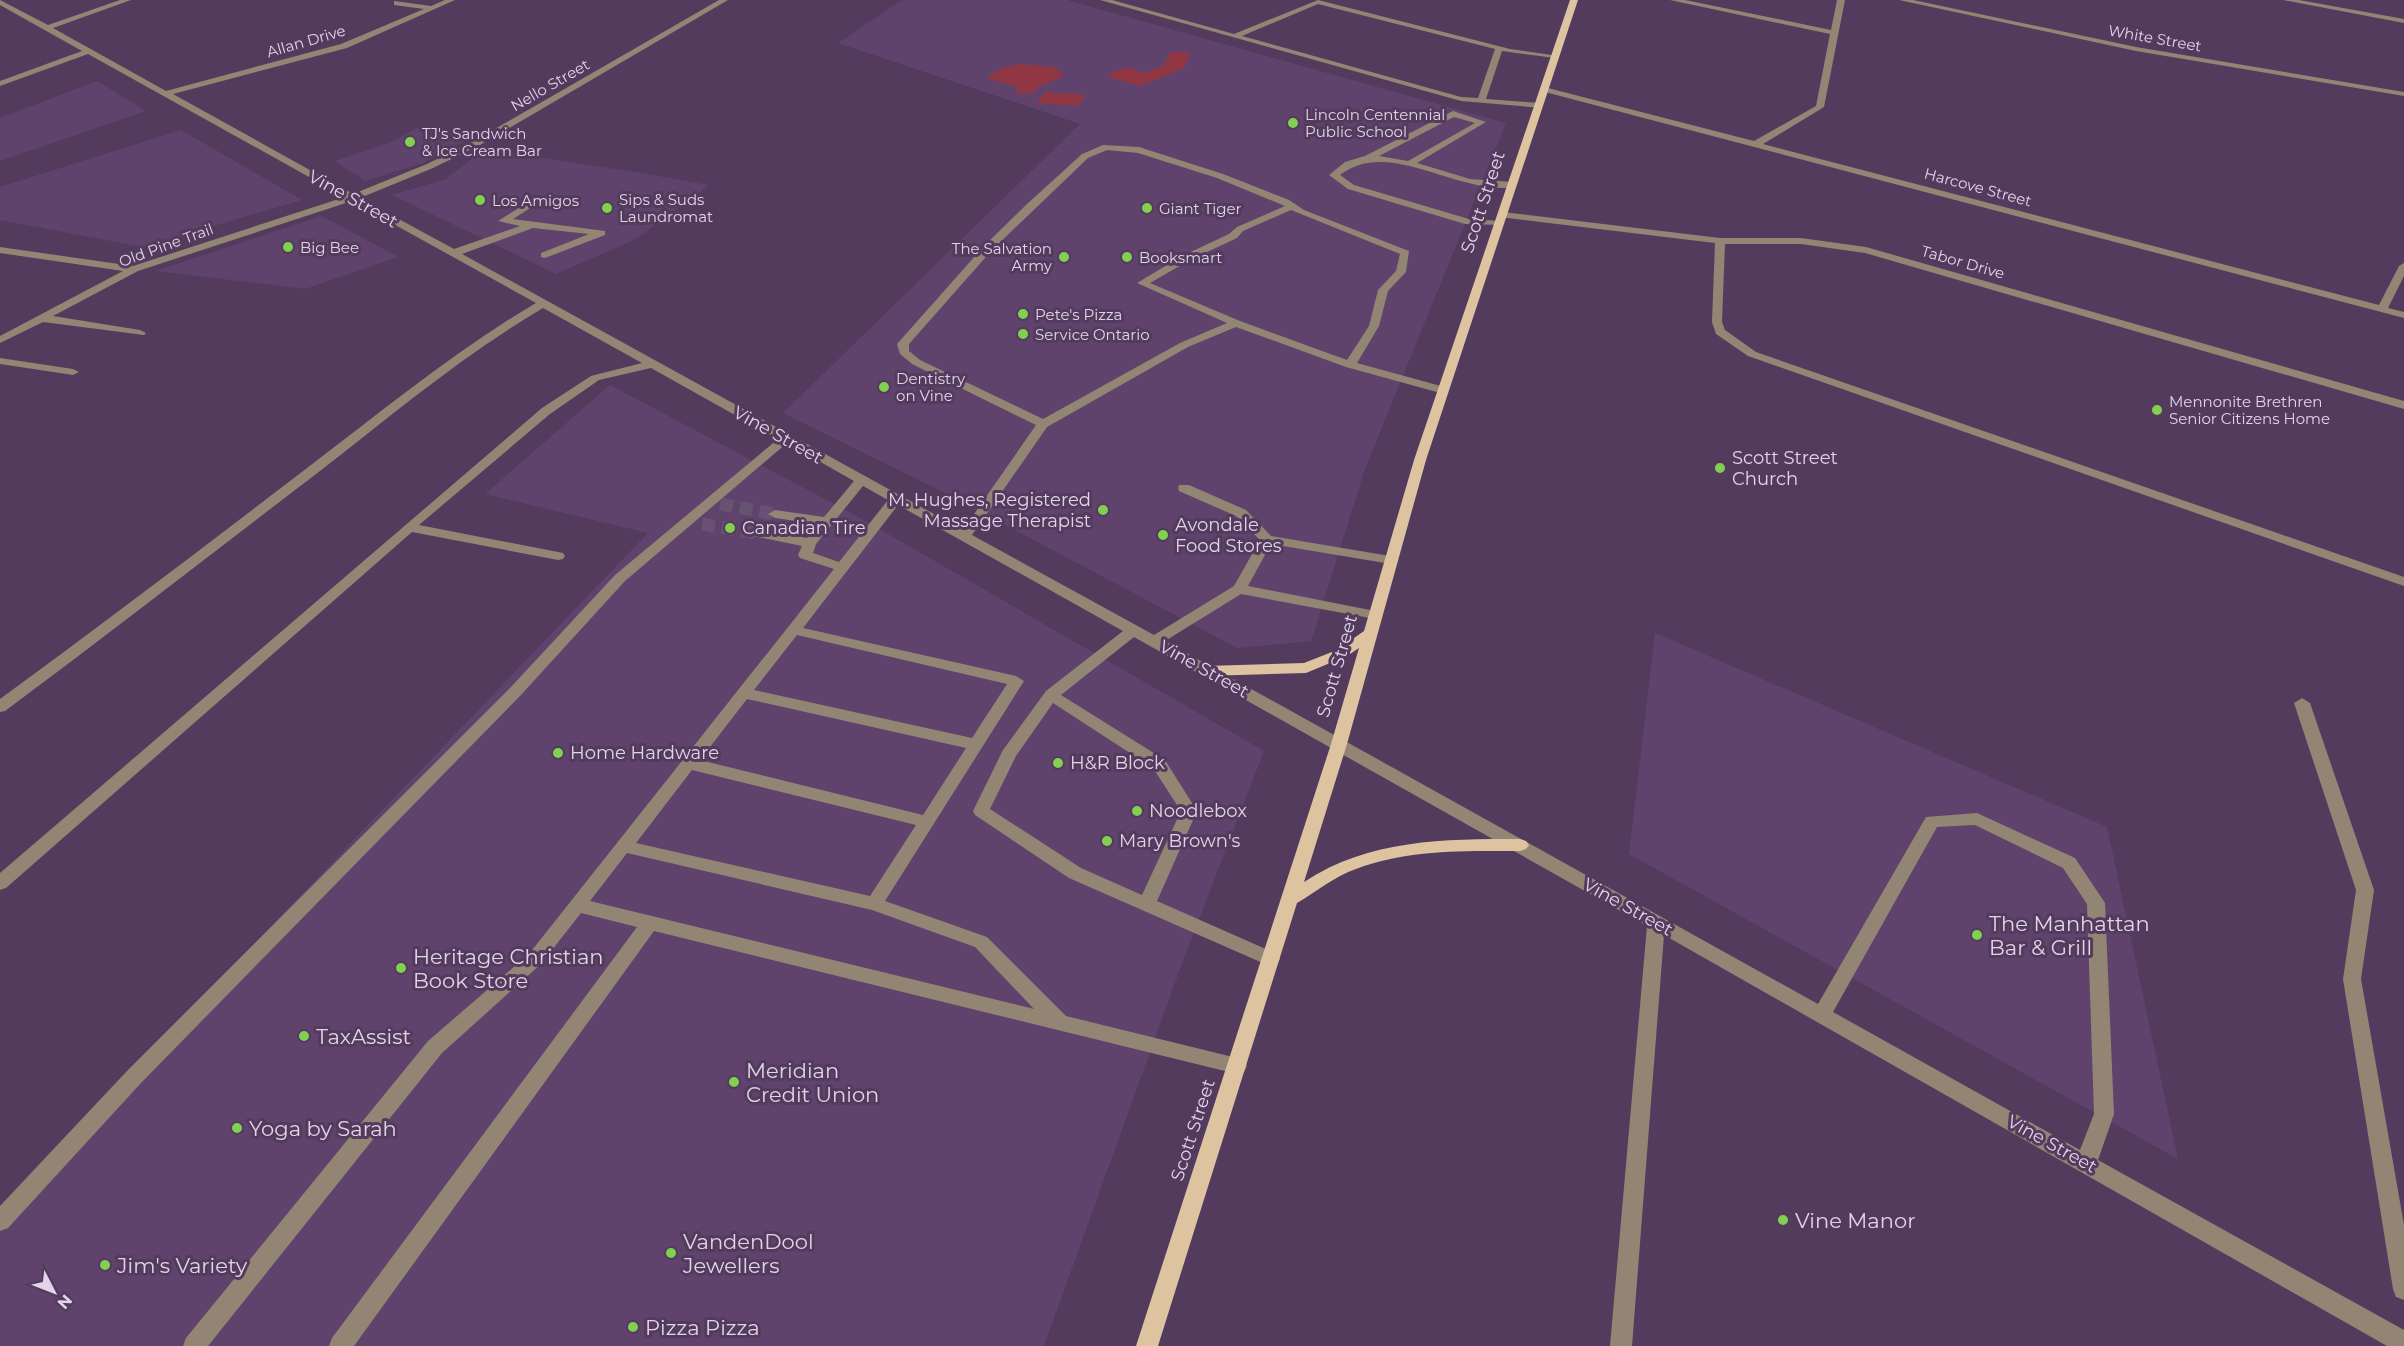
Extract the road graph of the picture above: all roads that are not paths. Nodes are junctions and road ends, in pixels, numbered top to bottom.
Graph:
1 (127, 0) edge
2 (451, 0) edge
3 (724, 0) edge
4 (1104, 0) edge
5 (1574, 0) edge
6 (1674, 0) edge
7 (1841, 0) edge
8 (1903, 0) edge
9 (2287, 0) edge
10 (397, 3) dead end
11 (3, 6) edge
12 (432, 8) junction
13 (2404, 21) edge
14 (47, 28) junction
15 (1835, 33) junction
16 (1235, 36) junction
17 (1498, 48) junction
18 (88, 51) junction
19 (1555, 56) junction
20 (0, 84) edge
21 (1544, 89) junction
22 (164, 93) junction
23 (2404, 94) edge
24 (1480, 101) junction
25 (1539, 106) junction
26 (1756, 144) junction
27 (1367, 158) junction
28 (1409, 164) junction
29 (1512, 185) junction
30 (351, 198) junction
31 (535, 201) dead end
32 (1292, 206) junction
33 (1501, 219) junction
34 (531, 225) junction
35 (1720, 241) junction
36 (0, 250) edge
37 (451, 254) junction
38 (545, 255) dead end
39 (2404, 266) edge
40 (134, 269) junction
41 (542, 304) junction
42 (2382, 309) junction
43 (2404, 315) edge
44 (41, 318) junction
45 (1236, 322) junction
46 (140, 333) dead end
47 (0, 340) edge
48 (0, 361) edge
49 (651, 364) junction
50 (1350, 365) junction
51 (73, 372) dead end
52 (1444, 390) junction
53 (2404, 405) edge
54 (1043, 424) junction
55 (785, 439) junction
56 (861, 480) junction
57 (1184, 488) dead end
58 (896, 500) junction
59 (775, 514) tunnel mouth
60 (828, 521) junction
61 (409, 527) junction
62 (758, 533) tunnel mouth
63 (964, 537) junction
64 (1267, 539) junction
65 (810, 543) junction
66 (558, 556) dead end
67 (1391, 560) junction
68 (842, 567) junction
69 (2404, 582) edge
70 (1239, 589) junction
71 (1375, 615) junction
72 (793, 630) junction
73 (1133, 630) junction
74 (1370, 634) junction
75 (1154, 642) junction
76 (1206, 670) junction
77 (743, 693) junction
78 (1057, 699) junction
79 (2302, 703) dead end
80 (0, 707) edge
81 (1339, 744) junction
82 (977, 746) junction
83 (688, 763) junction
84 (927, 822) junction
85 (1520, 845) junction
86 (623, 846) junction
87 (0, 883) edge
88 (1290, 899) junction
89 (874, 903) junction
90 (577, 905) junction
91 (1146, 906) junction
92 (1656, 922) junction
93 (650, 923) junction
94 (1271, 958) junction
95 (1821, 1015) junction
96 (1061, 1024) junction
97 (1237, 1066) junction
98 (2086, 1163) junction
99 (0, 1221) edge
100 (2404, 1289) edge
101 (2404, 1343) edge
102 (194, 1346) edge
103 (340, 1346) edge
104 (1148, 1346) edge
105 (1621, 1346) edge

1 - 14 street
2 - 12 street, Allan Drive
3 - 30 street, Nello Street
4 - 16 street
5 - 19 main road, Scott Street
6 - 15 street
7 - 15 street
8 - 23 street, White Street
9 - 13 street
10 - 12 street
11 - 14 street, Vine Street
12 - 22 street, Allan Drive
14 - 18 street, Vine Street
15 - 26 street
16 - 17 street
16 - 24 street
17 - 19 street
17 - 24 street
18 - 20 street
18 - 22 street, Vine Street
19 - 21 main road, Scott Street
21 - 25 main road, Scott Street
21 - 26 street, Harcove Street
22 - 30 street, Vine Street
24 - 25 street
25 - 29 main road, Scott Street
26 - 42 street, Harcove Street
27 - 28 street
27 - 28 street
27 - 33 street, Tabor Drive
28 - 29 street
29 - 33 main road, Scott Street
30 - 37 street, Vine Street
30 - 40 street, Old Pine Trail
31 - 34 street
32 - 45 street
32 - 50 street
32 - 54 street
33 - 35 street, Tabor Drive
33 - 52 main road, Scott Street
34 - 37 street
34 - 38 street
35 - 53 street, Tabor Drive
35 - 69 street
36 - 40 street
37 - 41 street, Vine Street
39 - 42 street
40 - 44 street, Old Pine Trail
41 - 49 street, Vine Street
41 - 80 street
42 - 43 street, Harcove Street
44 - 46 street
44 - 47 street, Old Pine Trail
45 - 50 street
45 - 54 street
48 - 51 street
49 - 55 street, Vine Street
49 - 61 street
50 - 52 street
52 - 67 main road, Scott Street
54 - 63 street
55 - 56 street, Vine Street
55 - 99 street
56 - 58 street, Vine Street
56 - 60 street
57 - 64 street
58 - 63 street, Vine Street
58 - 68 street
59 - 60 street
60 - 65 street
61 - 66 street
61 - 87 street
62 - 65 street
63 - 73 street, Vine Street
64 - 67 street
64 - 70 street
65 - 68 street
67 - 71 main road, Scott Street
68 - 72 street
70 - 71 street
70 - 75 street
71 - 74 main road, Scott Street
72 - 77 street
72 - 82 street
73 - 75 street, Vine Street
73 - 78 street
74 - 76 main road
74 - 81 main road, Scott Street
75 - 76 street, Vine Street
76 - 81 street, Vine Street
77 - 82 street
77 - 83 street
78 - 91 street
78 - 91 street
79 - 100 street
81 - 85 street, Vine Street
81 - 88 main road, Scott Street
82 - 84 street
83 - 84 street
83 - 86 street
84 - 89 street
85 - 88 main road
85 - 92 street, Vine Street
86 - 89 street
86 - 90 street
88 - 94 main road, Scott Street
89 - 96 street
90 - 93 street
90 - 102 street
91 - 94 street
92 - 95 street, Vine Street
92 - 105 street
93 - 96 street
93 - 103 street
94 - 97 main road, Scott Street
95 - 98 street, Vine Street
95 - 98 street
96 - 97 street
97 - 104 main road, Scott Street
98 - 101 street, Vine Street

